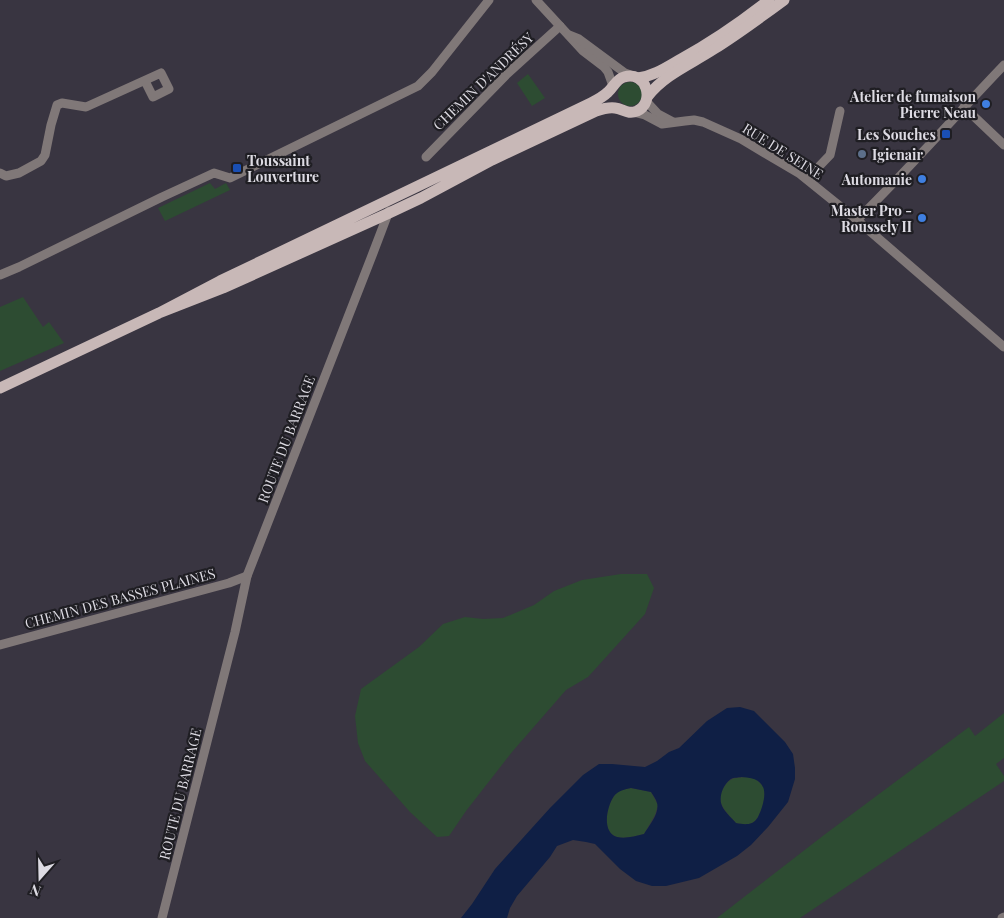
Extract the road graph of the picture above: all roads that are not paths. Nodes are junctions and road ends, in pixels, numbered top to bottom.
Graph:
1 (489, 0) edge
2 (536, 0) edge
3 (769, 0) edge
4 (784, 0) edge
5 (560, 26) junction
6 (568, 34) junction
7 (1004, 65) edge
8 (636, 77) junction
9 (145, 81) dead end
10 (612, 87) junction
11 (647, 99) junction
12 (964, 107) junction
13 (617, 108) junction
14 (840, 111) dead end
15 (633, 112) junction
16 (673, 122) junction
17 (1004, 145) edge
18 (426, 157) dead end
19 (0, 173) edge
20 (807, 179) junction
21 (399, 196) junction
22 (387, 214) junction
23 (857, 220) junction
24 (0, 275) edge
25 (159, 313) junction
26 (1004, 347) edge
27 (0, 388) edge
28 (247, 576) junction
29 (0, 645) edge
30 (162, 918) edge

1 - 24 street
2 - 5 street
3 - 8 main road
4 - 11 main road
5 - 6 street
5 - 18 street, CHEMIN D'ANDRÉSY
6 - 8 street
6 - 10 street
7 - 12 street
8 - 10 main road
8 - 11 main road
9 - 19 street
10 - 13 main road
10 - 21 main road
11 - 15 main road
11 - 16 street
12 - 17 street
12 - 23 street
13 - 15 main road
13 - 22 main road
14 - 20 street
15 - 16 street, RUE DE SEINE
16 - 20 street, RUE DE SEINE
20 - 23 street, RUE DE SEINE
21 - 22 street
21 - 25 main road
22 - 25 main road
22 - 28 street, ROUTE DU BARRAGE
23 - 26 street, RUE DE SEINE
25 - 27 main road
28 - 29 street, CHEMIN DES BASSES PLAINES
28 - 30 street, ROUTE DU BARRAGE

